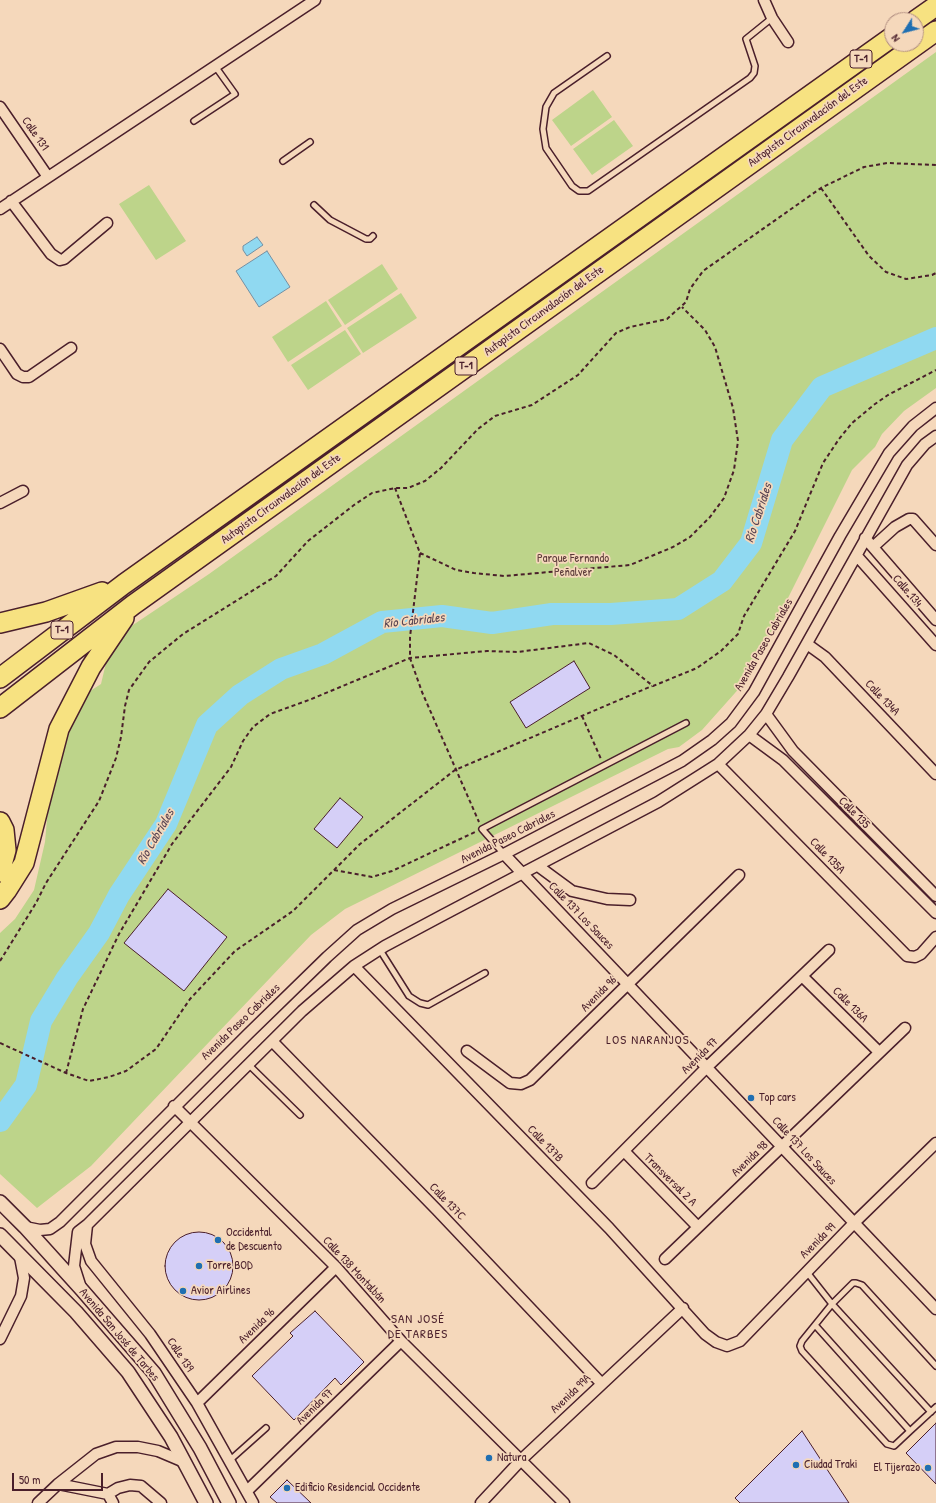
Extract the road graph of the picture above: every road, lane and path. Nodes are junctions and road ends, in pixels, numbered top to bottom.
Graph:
1 (315, 0) edge
2 (764, 0) edge
3 (936, 6) edge
4 (924, 14) edge
5 (772, 18) junction
6 (936, 31) edge
7 (788, 42) dead end
8 (884, 43) edge
9 (607, 56) dead end
10 (215, 66) junction
11 (0, 106) edge
12 (194, 121) dead end
13 (310, 142) dead end
14 (283, 161) dead end
15 (936, 165) edge
16 (48, 177) junction
17 (821, 188) junction
18 (11, 201) junction
19 (314, 205) dead end
20 (0, 209) edge
21 (107, 223) dead end
22 (372, 236) dead end
23 (936, 273) edge
24 (682, 307) junction
25 (70, 348) dead end
26 (0, 349) edge
27 (936, 370) edge
28 (936, 408) edge
29 (936, 436) edge
30 (936, 443) edge
31 (925, 444) junction
32 (396, 488) junction
33 (23, 491) dead end
34 (0, 503) edge
35 (865, 538) junction
36 (936, 545) edge
37 (873, 548) junction
38 (420, 553) junction
39 (857, 556) junction
40 (124, 584) junction
41 (133, 605) junction
42 (936, 620) edge
43 (0, 622) edge
44 (807, 644) junction
45 (936, 645) edge
46 (410, 658) junction
47 (0, 678) edge
48 (653, 686) junction
49 (0, 708) edge
50 (766, 714) junction
51 (582, 716) junction
52 (686, 723) dead end
53 (749, 735) junction
54 (718, 764) junction
55 (604, 765) junction
56 (455, 770) junction
57 (936, 774) edge
58 (0, 822) edge
59 (482, 829) junction
60 (504, 854) junction
61 (538, 866) junction
62 (334, 870) junction
63 (0, 872) edge
64 (523, 874) junction
65 (740, 875) dead end
66 (936, 896) edge
67 (0, 899) edge
68 (630, 900) dead end
69 (936, 913) edge
70 (936, 937) edge
71 (380, 950) junction
72 (829, 950) dead end
73 (0, 961) edge
74 (354, 966) junction
75 (485, 974) dead end
76 (802, 976) junction
77 (628, 984) junction
78 (904, 1028) dead end
79 (272, 1041) junction
80 (0, 1043) edge
81 (468, 1051) dead end
82 (879, 1052) junction
83 (248, 1064) junction
84 (706, 1068) junction
85 (66, 1073) junction
86 (174, 1106) junction
87 (300, 1115) dead end
88 (190, 1123) junction
89 (936, 1143) edge
90 (782, 1146) junction
91 (624, 1152) junction
92 (592, 1183) dead end
93 (1, 1204) edge
94 (854, 1223) junction
95 (87, 1225) junction
96 (25, 1227) junction
97 (698, 1227) junction
98 (0, 1235) edge
99 (20, 1257) junction
100 (665, 1259) dead end
101 (336, 1267) junction
102 (806, 1271) junction
103 (82, 1290) junction
104 (832, 1304) junction
105 (683, 1308) junction
106 (936, 1309) edge
107 (815, 1325) junction
108 (0, 1339) edge
109 (401, 1341) junction
110 (716, 1342) joint
111 (936, 1366) edge
112 (602, 1383) junction
113 (196, 1403) junction
114 (936, 1407) edge
115 (931, 1412) junction
116 (266, 1428) dead end
117 (910, 1431) junction
118 (522, 1459) junction
119 (229, 1460) junction
120 (184, 1462) junction
121 (58, 1484) junction
122 (247, 1491) junction
123 (111, 1499) edge
124 (38, 1503) edge
125 (161, 1503) edge
126 (206, 1503) edge
127 (229, 1503) edge
128 (253, 1503) edge
129 (481, 1503) edge
130 (564, 1503) edge

1 - 10 street
2 - 5 street
3 - 4 highway
5 - 7 street
5 - 9 lane
6 - 41 highway, Autopista Circunvalación del Este / T-1
8 - 40 highway, Autopista Circunvalación del Este / T-1
10 - 12 lane
10 - 16 street
11 - 16 street, Calle 131
13 - 14 lane
15 - 17 path
16 - 18 street
17 - 23 path
17 - 24 path
18 - 20 street
18 - 21 street
19 - 22 lane
24 - 32 path
24 - 38 path
25 - 26 street
27 - 48 path
28 - 60 street, Avenida Paseo Cabriales
29 - 31 street
30 - 31 street
31 - 35 street
32 - 38 path
32 - 73 path
33 - 34 street
35 - 37 street, Calle 134
35 - 39 street
36 - 37 street
37 - 42 street, Calle 134
38 - 46 path
39 - 44 street
39 - 45 street, Calle 134
40 - 43 highway
40 - 47 highway, Autopista Circunvalación del Este / T-1
41 - 49 highway, Autopista Circunvalación del Este / T-1
41 - 67 highway
44 - 50 street
44 - 57 street, Calle 134A
46 - 48 path
46 - 56 path
46 - 85 path
48 - 51 path
50 - 53 street
50 - 66 street, Calle 135
51 - 55 path
51 - 56 path
52 - 55 lane
53 - 54 street
53 - 69 street, Calle 135
54 - 61 street
54 - 70 street, Calle 135A
55 - 59 lane
56 - 59 path
56 - 62 path
58 - 63 highway
59 - 60 lane
59 - 62 path
60 - 64 street, Calle 137 Los Sauces
60 - 86 street, Avenida Paseo Cabriales
61 - 64 street
61 - 68 street
62 - 85 path
64 - 71 street
64 - 77 street, Calle 137 Los Sauces
65 - 77 street, Avenida 96
71 - 74 street
71 - 75 lane
72 - 76 street, Avenida 97
74 - 79 street
74 - 105 street, Calle 137B
76 - 82 street, Calle 136A
76 - 84 street, Avenida 97
77 - 81 street, Avenida 96
77 - 84 street, Calle 137 Los Sauces
78 - 82 street, Avenida 98
79 - 83 street
79 - 112 street, Calle 137C
80 - 85 path
82 - 90 street, Avenida 98
83 - 87 lane
83 - 88 street
84 - 90 street, Calle 137 Los Sauces
84 - 91 street, Avenida 97
86 - 88 street, Calle 138 Montalbán
86 - 96 street, Avenida Paseo Cabriales
88 - 95 street
88 - 101 street, Calle 138 Montalbán
89 - 94 street, Avenida 99
90 - 94 street, Calle 137 Los Sauces
90 - 97 street, Avenida 98
91 - 92 street, Avenida 97
91 - 97 street, Transversal 2 A
93 - 96 street, Avenida San José de Tarbes
94 - 102 street, Avenida 99
94 - 106 street, Calle 137 Los Sauces
95 - 103 street
95 - 113 street, Calle 139
96 - 103 street, Avenida San José de Tarbes
97 - 100 street, Avenida 98
98 - 99 street, Avenida San José de Tarbes
99 - 108 street
99 - 120 street, Avenida San José de Tarbes
101 - 109 street, Calle 138 Montalbán
101 - 113 street, Avenida 96
102 - 104 lane
102 - 110 street, Avenida 99
103 - 127 street, Avenida San José de Tarbes
104 - 107 lane
104 - 111 lane
104 - 115 lane
105 - 110 street, Calle 137B
105 - 112 street, Avenida 99A
107 - 117 lane
107 - 117 lane
109 - 118 street, Calle 138 Montalbán
109 - 122 street, Avenida 97
112 - 118 street, Avenida 99A
113 - 119 street, Calle 139
114 - 115 lane
115 - 117 lane
116 - 119 lane
118 - 129 street, Avenida 99A
118 - 130 street, Calle 138 Montalbán
119 - 122 street, Calle 139
120 - 121 street
120 - 126 street, Avenida San José de Tarbes
121 - 123 street
121 - 124 street
122 - 128 street, Calle 139
123 - 125 street

